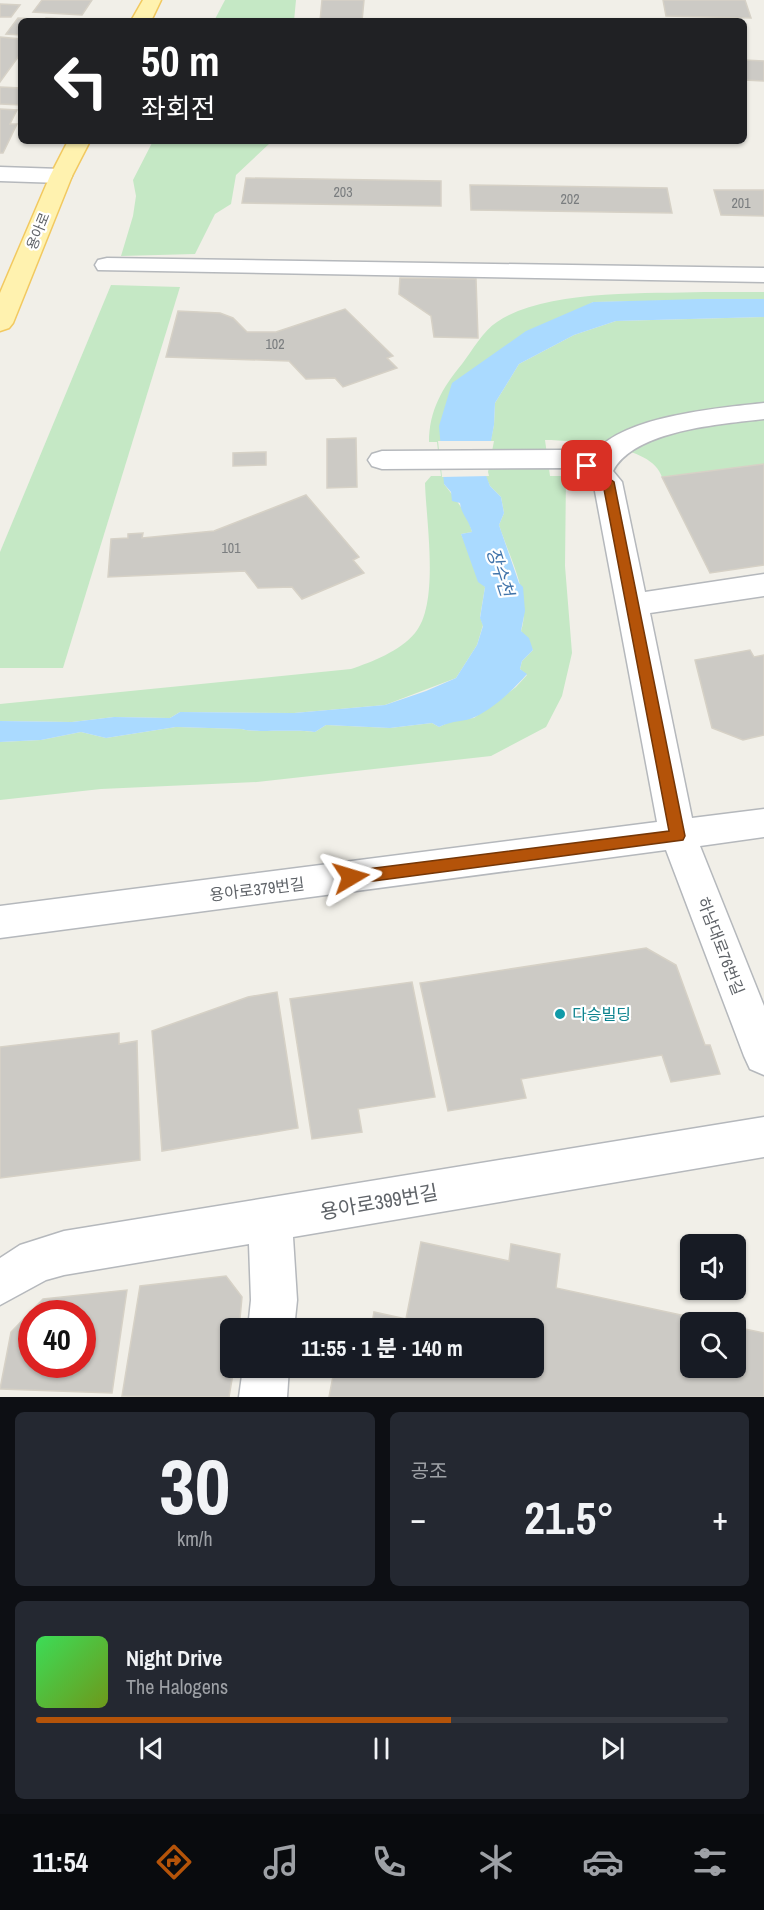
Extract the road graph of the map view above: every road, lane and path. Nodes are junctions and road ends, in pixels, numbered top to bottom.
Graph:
1 (152, 0) edge
2 (143, 18) edge
3 (77, 144) edge
4 (0, 174) edge
5 (61, 176) junction
6 (107, 265) dead end
7 (764, 274) edge
8 (0, 323) edge
9 (764, 411) edge
10 (382, 460) dead end
11 (598, 472) junction
12 (764, 585) edge
13 (633, 605) junction
14 (764, 823) edge
15 (678, 836) junction
16 (0, 922) edge
17 (764, 1056) edge
18 (764, 1137) edge
19 (270, 1221) junction
20 (0, 1283) edge
21 (272, 1318) edge
22 (265, 1378) edge
23 (263, 1397) edge

1 - 2 main road
3 - 5 main road, 용아로
4 - 5 street
5 - 8 main road, 용아로
6 - 7 street
9 - 11 street
10 - 11 street
11 - 13 street, 하남대로76번길
12 - 13 street
13 - 15 street, 하남대로76번길
14 - 15 street, 용아로379번길
15 - 16 street, 용아로379번길
15 - 17 street, 하남대로76번길
18 - 19 street, 용아로399번길
19 - 20 street, 용아로399번길
19 - 21 street
22 - 23 street

